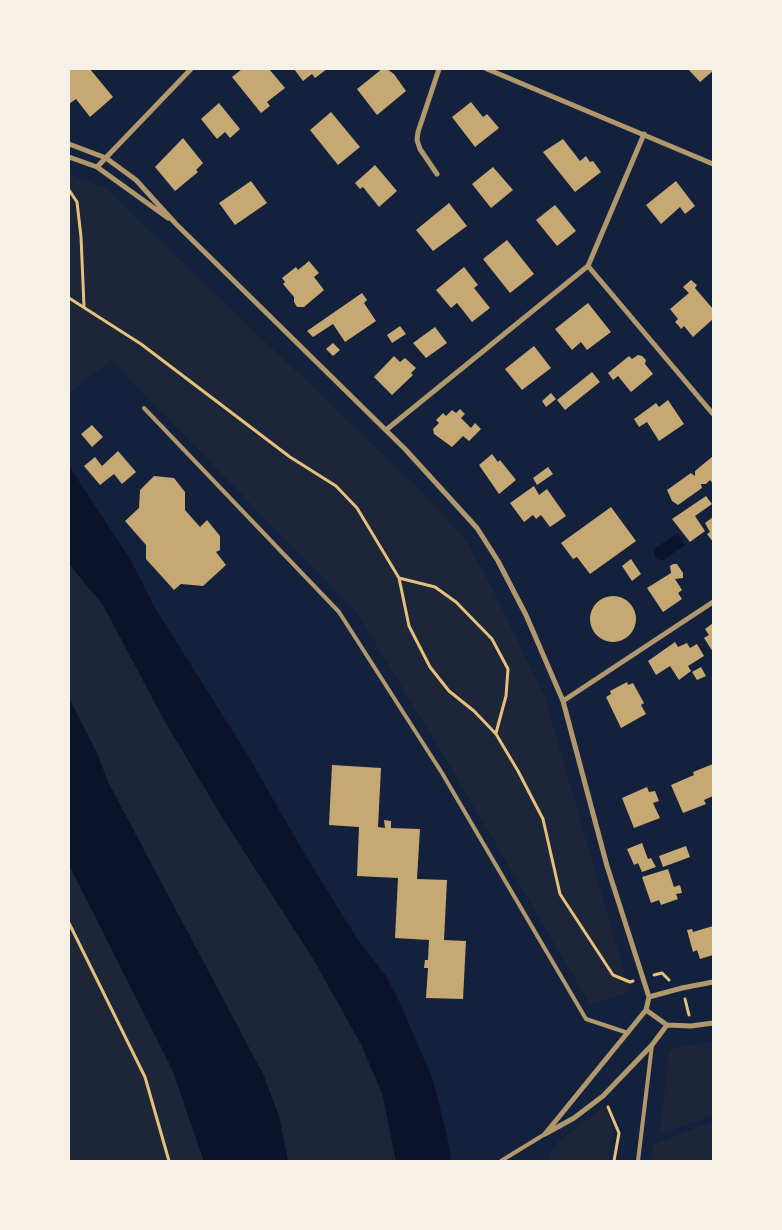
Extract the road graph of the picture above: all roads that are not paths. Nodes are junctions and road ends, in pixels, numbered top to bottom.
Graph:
1 (191, 69) edge
2 (440, 69) edge
3 (487, 69) edge
4 (644, 134) junction
5 (69, 144) edge
6 (69, 157) edge
7 (106, 158) junction
8 (713, 164) edge
9 (98, 167) junction
10 (437, 174) dead end
11 (176, 224) junction
12 (588, 266) junction
13 (144, 408) dead end
14 (713, 414) edge
15 (386, 430) junction
16 (713, 602) edge
17 (563, 701) junction
18 (713, 982) edge
19 (649, 997) junction
20 (646, 1010) junction
21 (713, 1023) edge
22 (668, 1025) junction
23 (628, 1033) junction
24 (652, 1045) junction
25 (545, 1134) junction
26 (501, 1161) edge
27 (638, 1161) edge

1 - 7 street
2 - 10 street
3 - 4 street
4 - 8 street
4 - 12 street
5 - 7 street
6 - 9 street
7 - 9 street
7 - 11 street
9 - 11 street
11 - 15 street
12 - 14 street
12 - 15 street
13 - 23 lane
15 - 17 street
16 - 17 street
17 - 19 street
18 - 19 street
19 - 20 street
20 - 22 street
20 - 23 street
21 - 22 street
22 - 24 street
23 - 25 street
24 - 25 street
24 - 27 lane
25 - 26 lane

